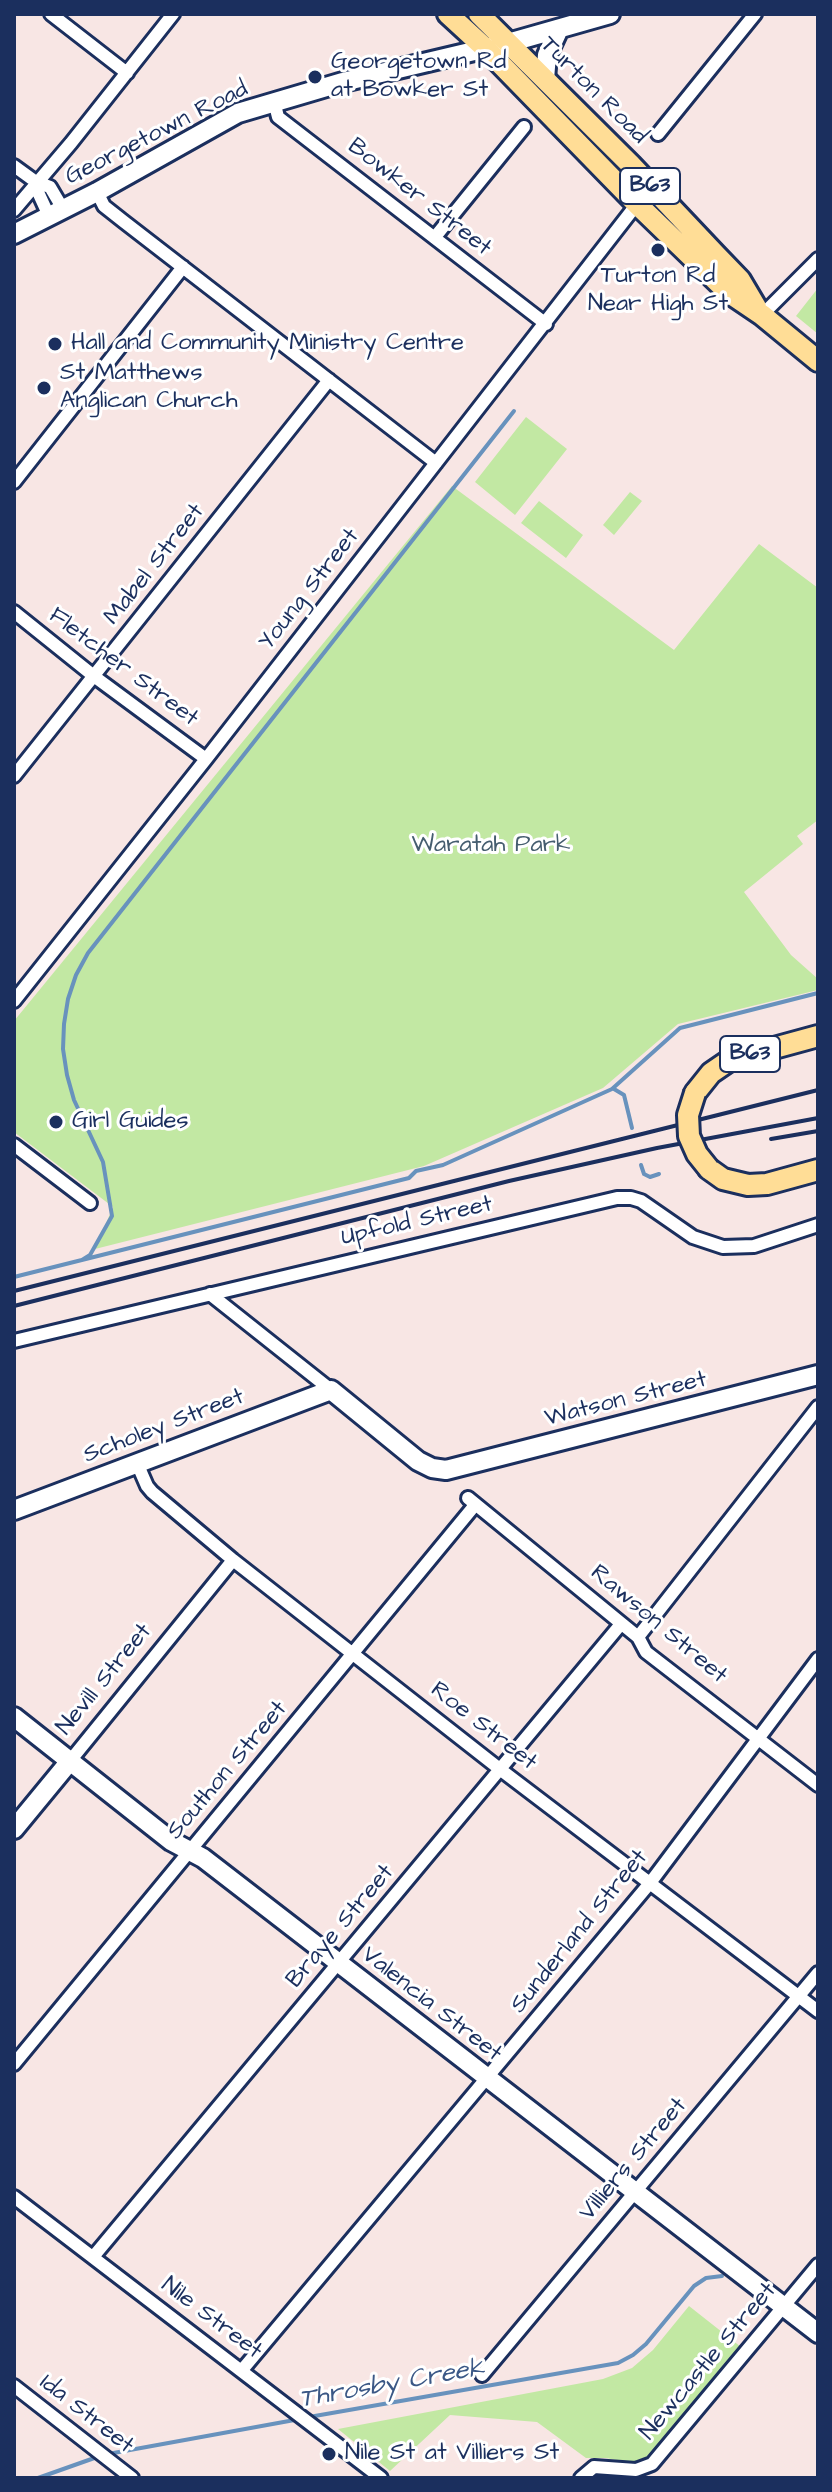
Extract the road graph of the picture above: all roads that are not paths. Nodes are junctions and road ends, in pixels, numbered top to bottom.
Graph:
1 (51, 14) edge
2 (173, 14) edge
3 (448, 14) edge
4 (479, 14) edge
5 (610, 14) edge
6 (755, 14) edge
7 (582, 18) edge
8 (559, 29) junction
9 (508, 43) junction
10 (485, 48) junction
11 (127, 73) junction
12 (545, 79) junction
13 (274, 101) junction
14 (524, 127) dead end
15 (658, 134) dead end
16 (14, 166) edge
17 (36, 182) junction
18 (97, 192) junction
19 (637, 204) junction
20 (14, 210) edge
21 (56, 212) junction
22 (14, 234) edge
23 (435, 237) junction
24 (818, 259) edge
25 (183, 267) junction
26 (762, 315) junction
27 (546, 324) junction
28 (818, 361) edge
29 (329, 380) junction
30 (436, 463) junction
31 (14, 482) edge
32 (14, 612) edge
33 (95, 677) junction
34 (206, 759) junction
35 (14, 776) edge
36 (14, 1001) edge
37 (818, 1036) edge
38 (14, 1145) edge
39 (818, 1170) edge
40 (90, 1203) dead end
41 (818, 1225) edge
42 (210, 1294) junction
43 (14, 1341) edge
44 (818, 1375) edge
45 (331, 1390) junction
46 (818, 1407) edge
47 (137, 1463) junction
48 (472, 1502) joint
49 (14, 1510) edge
50 (233, 1560) junction
51 (621, 1624) junction
52 (638, 1637) junction
53 (353, 1655) junction
54 (818, 1659) edge
55 (14, 1717) edge
56 (757, 1738) junction
57 (70, 1761) junction
58 (501, 1770) junction
59 (818, 1785) edge
60 (14, 1829) edge
61 (190, 1851) junction
62 (650, 1883) junction
63 (338, 1964) junction
64 (818, 1973) edge
65 (799, 1996) junction
66 (818, 2011) edge
67 (14, 2064) edge
68 (487, 2080) junction
69 (636, 2192) junction
70 (14, 2197) edge
71 (93, 2257) junction
72 (818, 2265) edge
73 (784, 2306) junction
74 (818, 2333) edge
75 (242, 2370) junction
76 (482, 2375) dead end
77 (14, 2386) edge
78 (132, 2478) edge
79 (381, 2478) edge
80 (581, 2478) edge

1 - 11 street
2 - 11 street
3 - 10 main road, Turton Road / B63
4 - 9 main road, Turton Road / B63
5 - 7 street, Georgetown Road
6 - 15 street
7 - 8 street, Georgetown Road
8 - 9 street, Georgetown Road
8 - 12 street
9 - 10 street, Georgetown Road
9 - 12 main road, Turton Road / B63
10 - 13 street, Georgetown Road
10 - 19 main road, Turton Road / B63
11 - 17 street
12 - 26 main road, Turton Road / B63
13 - 18 street, Georgetown Road
13 - 23 street, Bowker Street
14 - 23 street
16 - 17 street
17 - 20 street
17 - 21 street
18 - 21 street, Georgetown Road
18 - 25 street
19 - 26 main road, Turton Road / B63
19 - 27 street, Young Street
21 - 22 street, Georgetown Road
23 - 27 street, Bowker Street
24 - 26 street
25 - 29 street
25 - 31 street
26 - 28 main road, Turton Road / B63
27 - 30 street, Young Street
29 - 30 street
29 - 33 street, Mabel Street
30 - 34 street, Young Street
32 - 33 street, Fletcher Street
33 - 34 street, Fletcher Street
33 - 35 street, Mabel Street
34 - 36 street, Young Street
37 - 39 main road, B63, bridge
38 - 40 street
41 - 42 street, Upfold Street
42 - 43 street, Upfold Street
42 - 45 street
44 - 45 street, Watson Street
45 - 47 street, Scholey Street
46 - 52 street
47 - 49 street, Scholey Street
47 - 50 street, Roe Street
48 - 51 street, Rawson Street
48 - 53 street, Southon Street
50 - 53 street, Roe Street
50 - 57 street, Nevill Street
51 - 52 street, Rawson Street
51 - 58 street, Braye Street
52 - 56 street, Rawson Street
53 - 58 street, Roe Street
53 - 61 street, Southon Street
54 - 56 street, Sunderland Street
55 - 57 street, Valencia Street
56 - 59 street, Rawson Street
56 - 62 street, Sunderland Street
57 - 60 street, Nevill Street
57 - 61 street, Valencia Street
58 - 62 street, Roe Street
58 - 63 street, Braye Street
61 - 63 street, Valencia Street
61 - 67 street, Southon Street
62 - 65 street, Roe Street
62 - 68 street, Sunderland Street
63 - 68 street, Valencia Street
63 - 71 street, Braye Street
64 - 65 street, Villiers Street
65 - 66 street, Roe Street
65 - 69 street, Villiers Street
68 - 69 street, Valencia Street
68 - 75 street, Sunderland Street
69 - 73 street, Valencia Street
69 - 76 street, Villiers Street
70 - 71 street, Nile Street
71 - 75 street, Nile Street
72 - 73 street, Newcastle Street
73 - 74 street, Valencia Street
73 - 80 street, Newcastle Street
75 - 79 street, Nile Street
77 - 78 street, Ida Street

